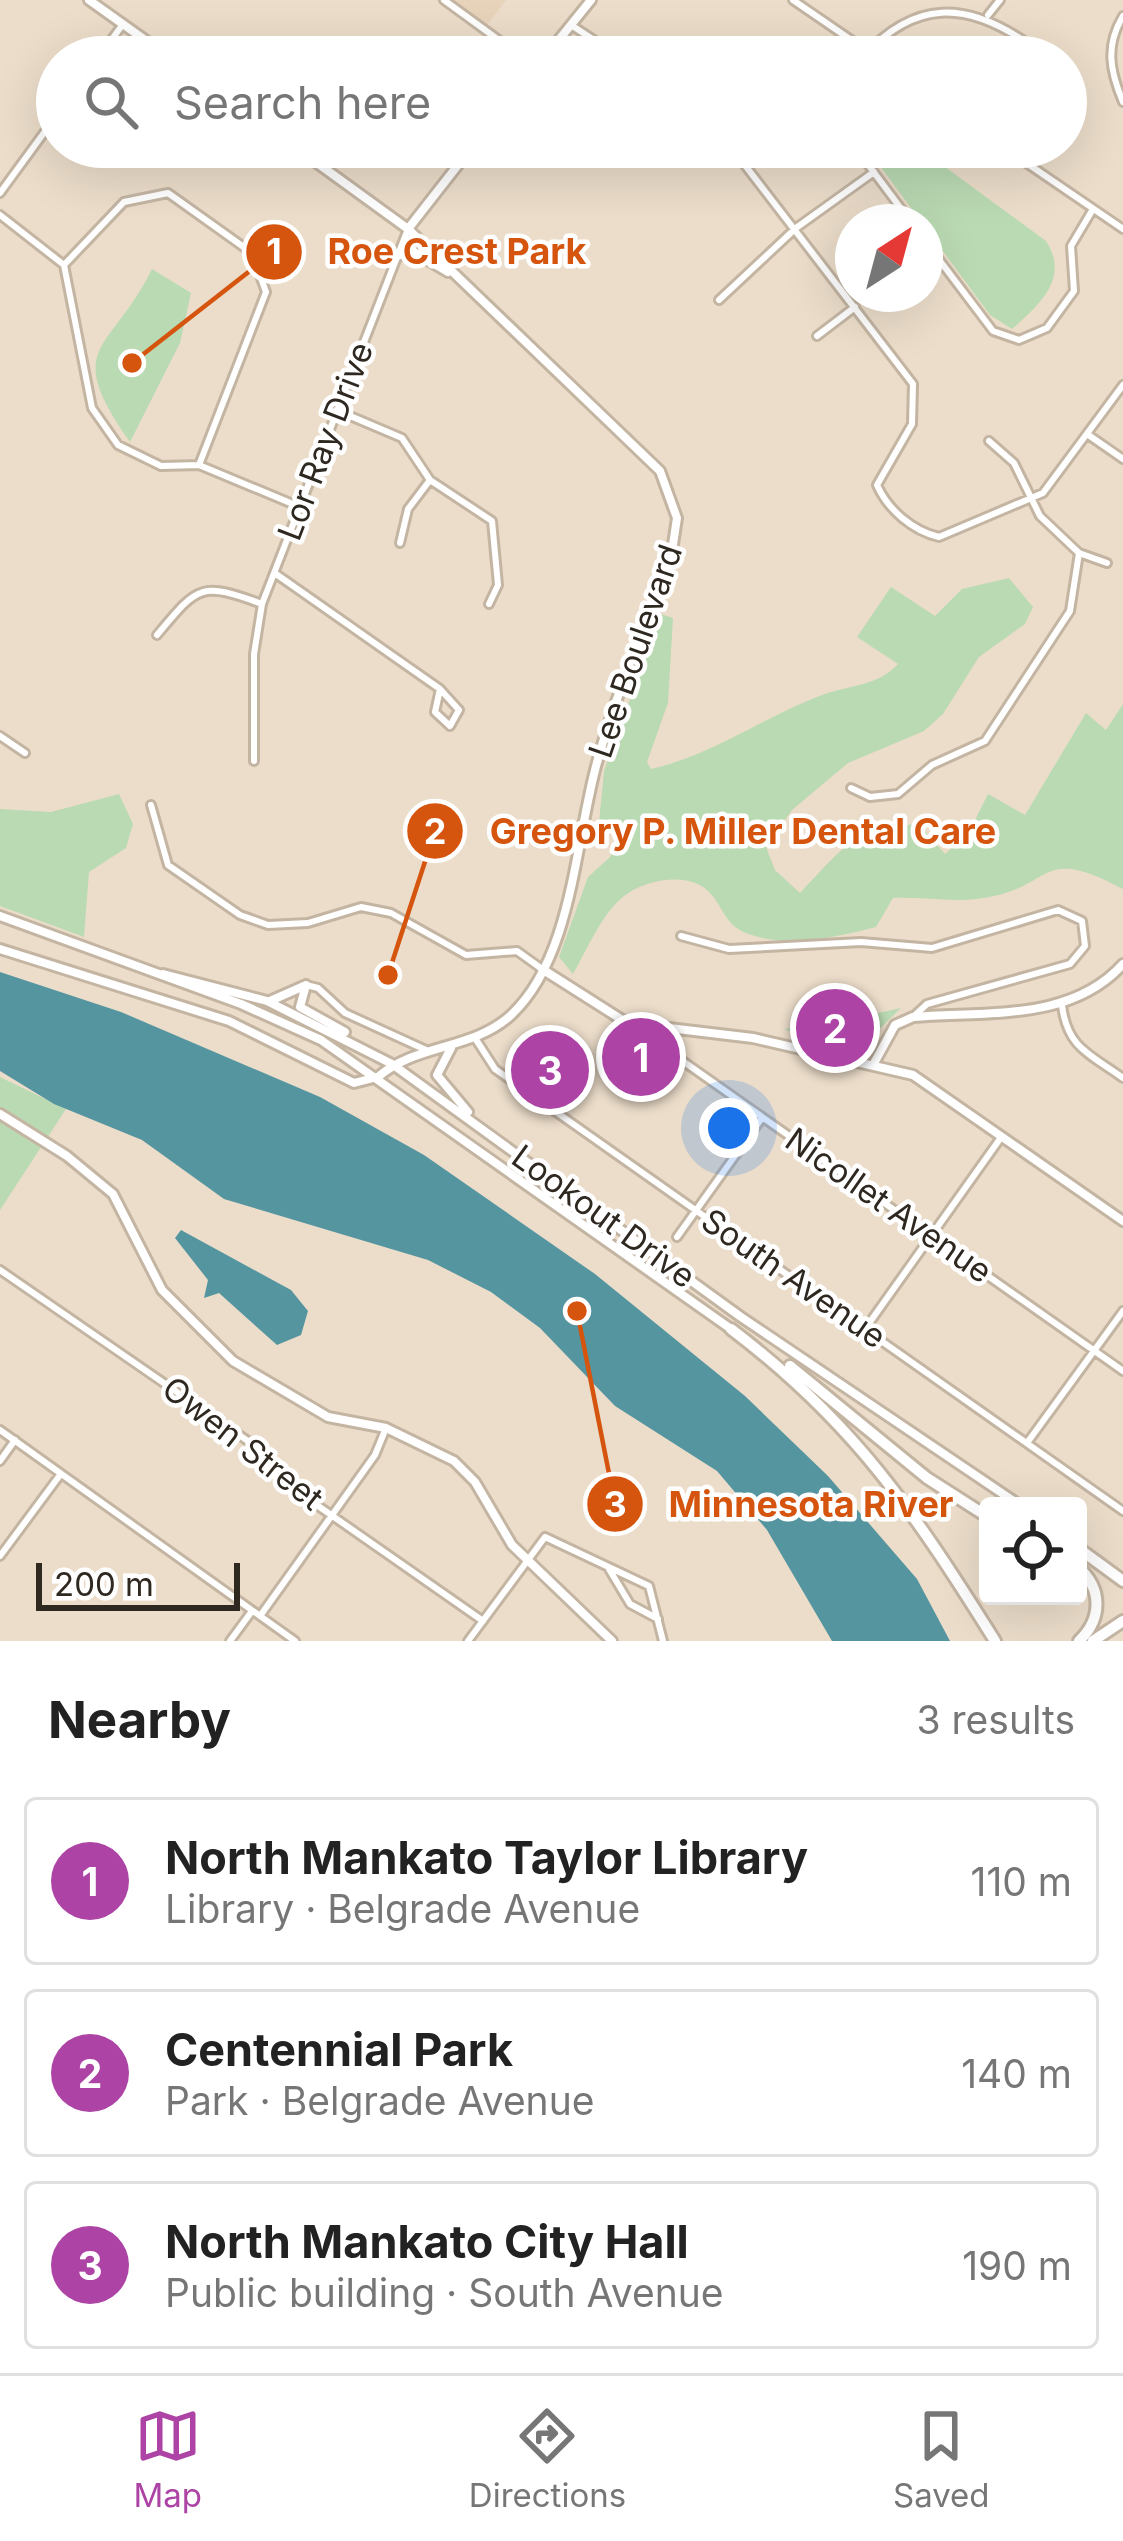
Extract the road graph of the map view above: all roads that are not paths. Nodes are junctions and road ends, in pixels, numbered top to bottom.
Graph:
1 (88, 0) edge
2 (444, 0) edge
3 (591, 0) edge
4 (793, 0) edge
5 (1000, 0) edge
6 (988, 15) junction
7 (1123, 16) edge
8 (123, 24) junction
9 (572, 25) junction
10 (114, 36) edge
11 (140, 36) edge
12 (493, 36) edge
13 (563, 36) edge
14 (588, 36) edge
15 (841, 36) edge
16 (880, 36) edge
17 (1017, 36) edge
18 (1123, 102) edge
19 (36, 144) edge
20 (324, 168) edge
21 (456, 168) edge
22 (748, 168) edge
23 (871, 168) edge
24 (1034, 168) edge
25 (874, 172) junction
26 (0, 193) edge
27 (898, 204) edge
28 (1094, 209) junction
29 (0, 215) edge
30 (796, 228) junction
31 (408, 229) junction
32 (1123, 230) edge
33 (395, 257) junction
34 (64, 265) junction
35 (943, 265) edge
36 (459, 279) junction
37 (835, 280) edge
38 (719, 300) dead end
39 (848, 312) edge
40 (859, 312) edge
41 (817, 336) dead end
42 (1123, 385) edge
43 (336, 410) junction
44 (1087, 434) junction
45 (989, 441) dead end
46 (1123, 459) edge
47 (199, 465) junction
48 (430, 480) junction
49 (1031, 500) junction
50 (300, 507) junction
51 (400, 543) dead end
52 (1078, 553) junction
53 (1107, 563) dead end
54 (275, 573) junction
55 (262, 604) junction
56 (489, 604) dead end
57 (157, 634) dead end
58 (440, 688) junction
59 (0, 736) edge
60 (25, 753) dead end
61 (254, 761) dead end
62 (850, 788) dead end
63 (151, 805) dead end
64 (0, 916) edge
65 (681, 936) dead end
66 (0, 950) edge
67 (1122, 965) edge
68 (542, 969) junction
69 (163, 974) junction
70 (306, 985) junction
71 (267, 1001) junction
72 (1062, 1005) junction
73 (913, 1017) junction
74 (670, 1029) junction
75 (475, 1038) junction
76 (455, 1045) junction
77 (364, 1047) junction
78 (430, 1052) junction
79 (392, 1064) junction
80 (873, 1065) junction
81 (379, 1077) junction
82 (1123, 1078) edge
83 (0, 1114) edge
84 (763, 1117) junction
85 (1003, 1136) junction
86 (506, 1144) junction
87 (697, 1209) junction
88 (1123, 1221) edge
89 (932, 1234) junction
90 (677, 1237) dead end
91 (0, 1270) edge
92 (1123, 1311) edge
93 (731, 1329) junction
94 (865, 1329) junction
95 (1094, 1351) junction
96 (1123, 1371) edge
97 (386, 1428) junction
98 (0, 1430) edge
99 (15, 1440) junction
100 (1028, 1442) junction
101 (0, 1461) edge
102 (60, 1475) junction
103 (1008, 1497) edge
104 (979, 1511) edge
105 (1123, 1511) edge
106 (332, 1514) junction
107 (1087, 1553) edge
108 (0, 1556) edge
109 (528, 1561) junction
110 (602, 1562) junction
111 (1123, 1579) edge
112 (1087, 1582) edge
113 (252, 1611) junction
114 (260, 1616) junction
115 (658, 1619) junction
116 (483, 1621) junction
117 (1123, 1621) edge
118 (230, 1641) edge
119 (295, 1641) edge
120 (468, 1641) edge
121 (612, 1641) edge
122 (663, 1641) edge
123 (995, 1641) edge
124 (1078, 1641) edge
125 (1094, 1641) edge

1 - 8 main road
2 - 12 street
3 - 9 main road
4 - 15 street
5 - 6 street
6 - 16 street
6 - 17 street
7 - 18 street
8 - 10 street
8 - 11 main road
9 - 13 main road
9 - 14 street
19 - 26 street
20 - 31 main road, Lee Boulevard
21 - 31 main road, Lor Ray Drive
22 - 30 street
23 - 25 street
24 - 28 street
25 - 27 street
25 - 30 street
28 - 32 street
28 - 35 street
29 - 34 street
30 - 37 street
30 - 38 street
31 - 33 street, Lor Ray Drive
31 - 36 main road, Lee Boulevard
33 - 36 main road
33 - 43 street, Lor Ray Drive
34 - 47 street
34 - 47 street
36 - 68 main road, Lee Boulevard
39 - 41 street
40 - 49 street
42 - 44 street
43 - 48 street
43 - 50 street, Lor Ray Drive
44 - 46 street
44 - 49 street
45 - 49 street
47 - 50 street
48 - 51 street
48 - 56 street
49 - 52 street
50 - 54 street, Lor Ray Drive
52 - 53 street
52 - 62 street
54 - 55 street, Lor Ray Drive
54 - 58 street
55 - 57 street
55 - 61 street, Lor Ray Drive
58 - 58 street
59 - 60 street
63 - 68 street
64 - 69 main road, Lookout Drive
65 - 73 street
66 - 81 main road
67 - 72 main road
68 - 74 main road
68 - 75 main road, Lee Boulevard
69 - 71 main road, Lookout Drive
69 - 81 main road, Lookout Drive
70 - 71 main road
70 - 77 main road
70 - 78 street
71 - 77 main road, Lookout Drive
72 - 73 main road
72 - 82 street
73 - 80 main road
74 - 80 main road
74 - 84 street, Nicollet Avenue
75 - 76 main road, Lee Boulevard
75 - 87 street, South Avenue
76 - 78 main road, Lee Boulevard
76 - 86 main road
77 - 79 main road, Lookout Drive
78 - 79 main road, Lee Boulevard
79 - 81 main road, Lee Boulevard
79 - 86 main road, Lookout Drive
80 - 85 main road
81 - 93 main road, Lookout Drive
83 - 97 main road
84 - 87 street
84 - 89 street, Nicollet Avenue
85 - 88 main road
85 - 89 street
86 - 103 main road, Lookout Drive
87 - 90 street
87 - 94 street, South Avenue
89 - 94 street
89 - 95 street, Nicollet Avenue
91 - 106 street, Owen Street
92 - 95 street
93 - 104 highway
93 - 123 highway
94 - 100 street, South Avenue
95 - 96 street, Nicollet Avenue
95 - 100 street
97 - 106 street
97 - 109 main road
98 - 99 street
99 - 101 street
99 - 102 street
100 - 105 street, South Avenue
102 - 108 street
102 - 113 street
106 - 114 street
106 - 116 street, Owen Street
107 - 111 highway
109 - 110 street
109 - 116 street
109 - 121 main road
110 - 115 street
110 - 115 street
112 - 124 highway
113 - 114 street
113 - 118 street
114 - 119 street
115 - 122 street
116 - 120 street
117 - 125 highway

